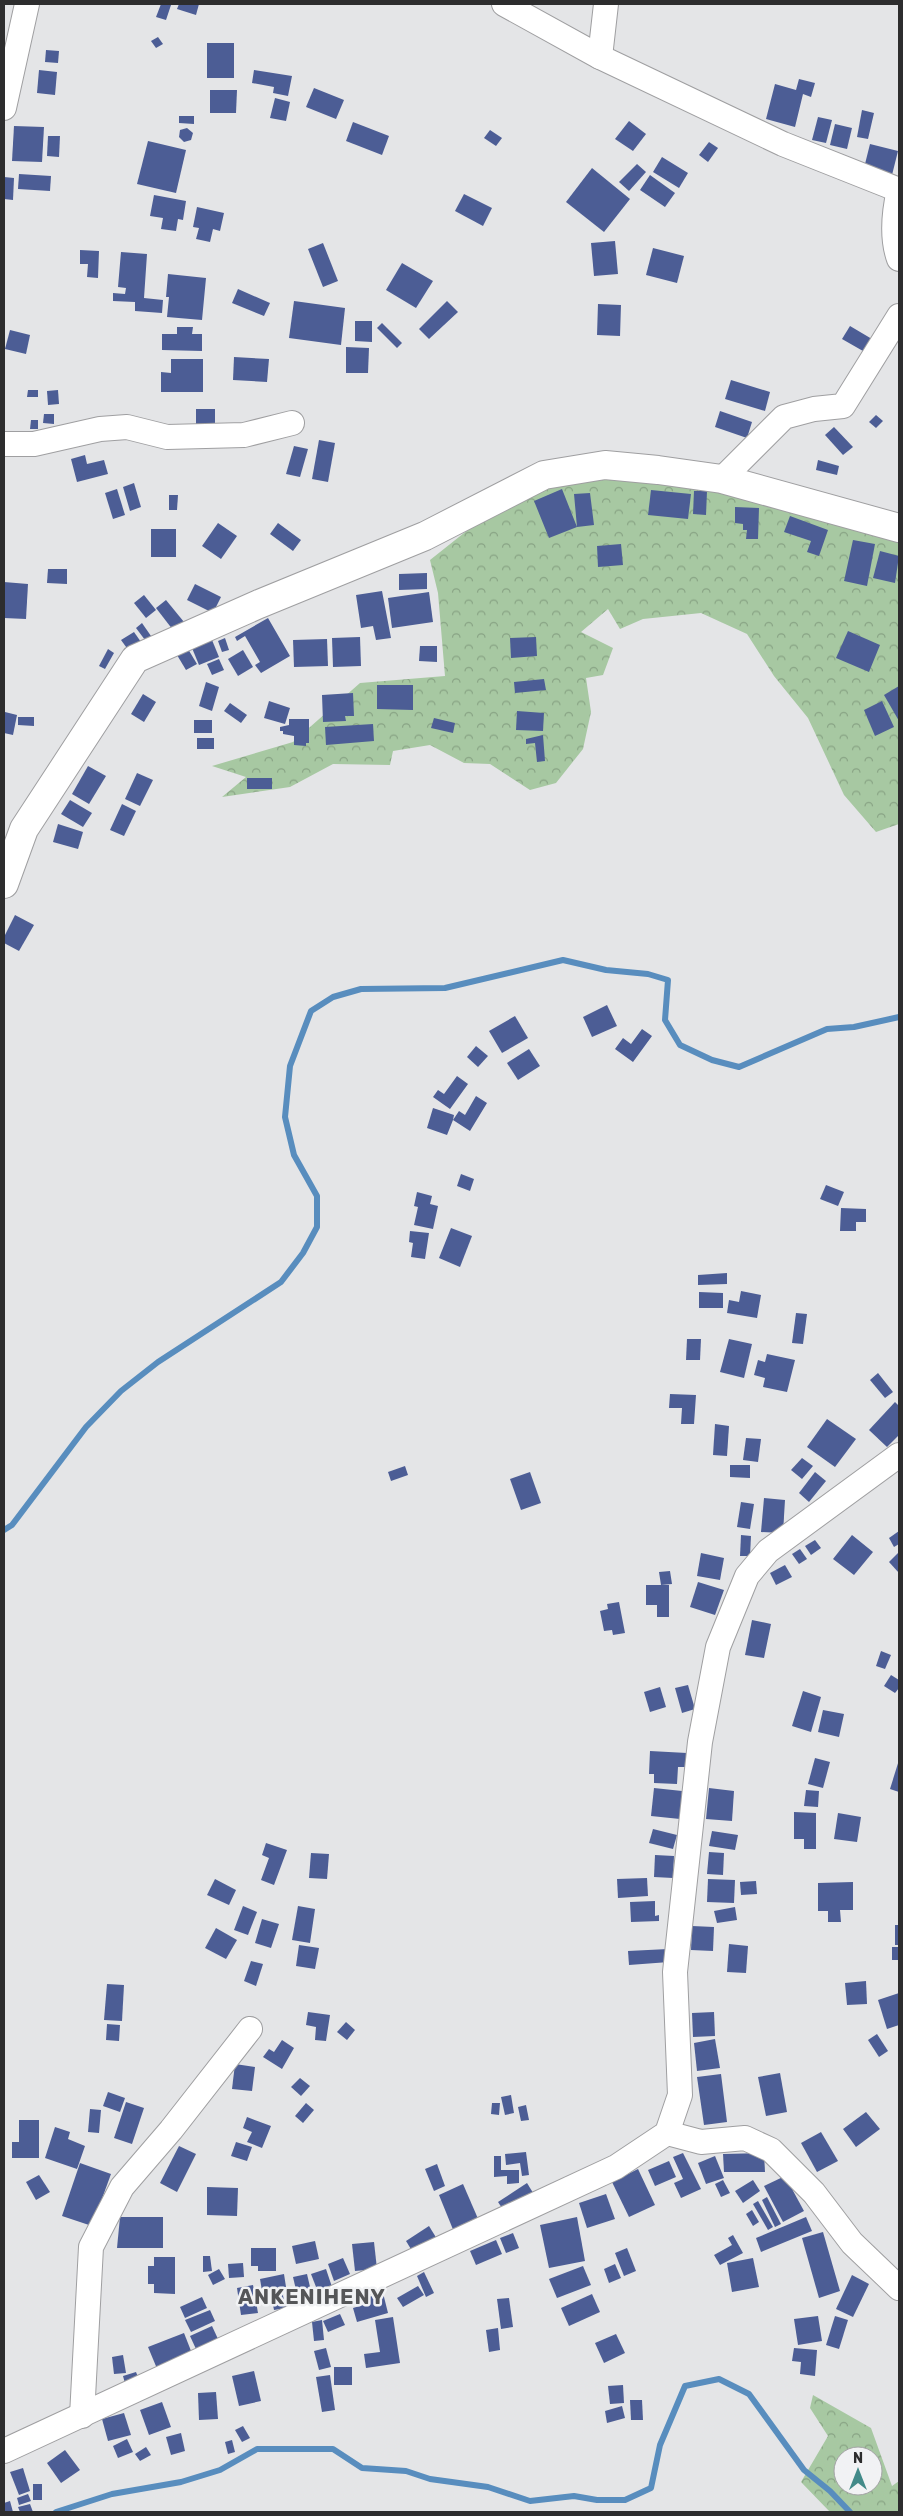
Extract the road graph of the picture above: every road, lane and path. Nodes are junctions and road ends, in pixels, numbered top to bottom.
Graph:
1 (27, 4) edge
2 (504, 4) edge
3 (606, 4) edge
4 (600, 57) junction
5 (4, 108) edge
6 (899, 190) edge
7 (899, 259) edge
8 (899, 316) edge
9 (292, 423) dead end
10 (4, 444) edge
11 (722, 480) junction
12 (899, 528) edge
13 (4, 884) edge
14 (899, 1454) edge
15 (250, 2029) dead end
16 (667, 2133) junction
17 (899, 2288) edge
18 (82, 2416) junction
19 (4, 2451) edge

1 - 5 street
2 - 4 street
3 - 4 street
4 - 6 street
6 - 7 street
8 - 11 street
9 - 10 street
11 - 12 street
11 - 13 street
14 - 16 street
15 - 18 street
16 - 17 street
16 - 18 street
18 - 19 street

